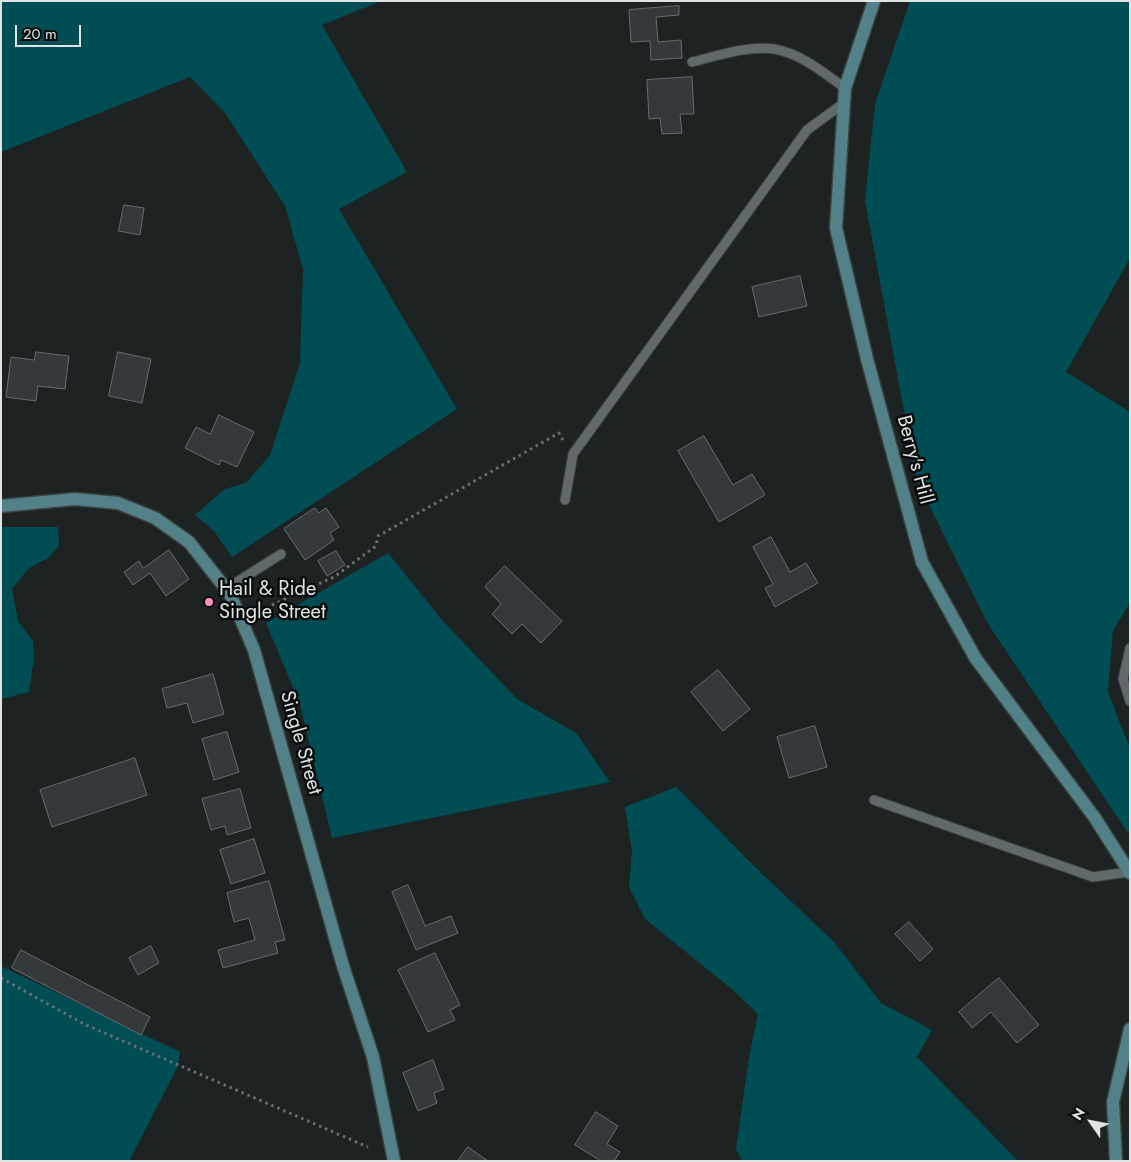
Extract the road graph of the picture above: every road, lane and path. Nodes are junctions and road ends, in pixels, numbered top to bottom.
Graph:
1 (874, 1) edge
2 (692, 62) dead end
3 (844, 88) junction
4 (844, 103) junction
5 (565, 442) dead end
6 (565, 500) dead end
7 (1, 506) edge
8 (281, 554) dead end
9 (226, 590) junction
10 (240, 619) junction
11 (1130, 648) edge
12 (1130, 701) edge
13 (874, 800) dead end
14 (1130, 872) edge
15 (1, 978) edge
16 (1130, 1029) edge
17 (368, 1147) dead end
18 (394, 1161) edge
19 (1116, 1161) edge

1 - 3 street, Berry's Hill
2 - 3 lane
3 - 4 street, Berry's Hill
4 - 6 lane
4 - 14 street, Berry's Hill
5 - 10 path
7 - 9 street, Single Street
8 - 9 lane
9 - 10 street, Single Street
10 - 18 street, Single Street
11 - 12 lane
13 - 14 lane
15 - 17 path
16 - 19 street

